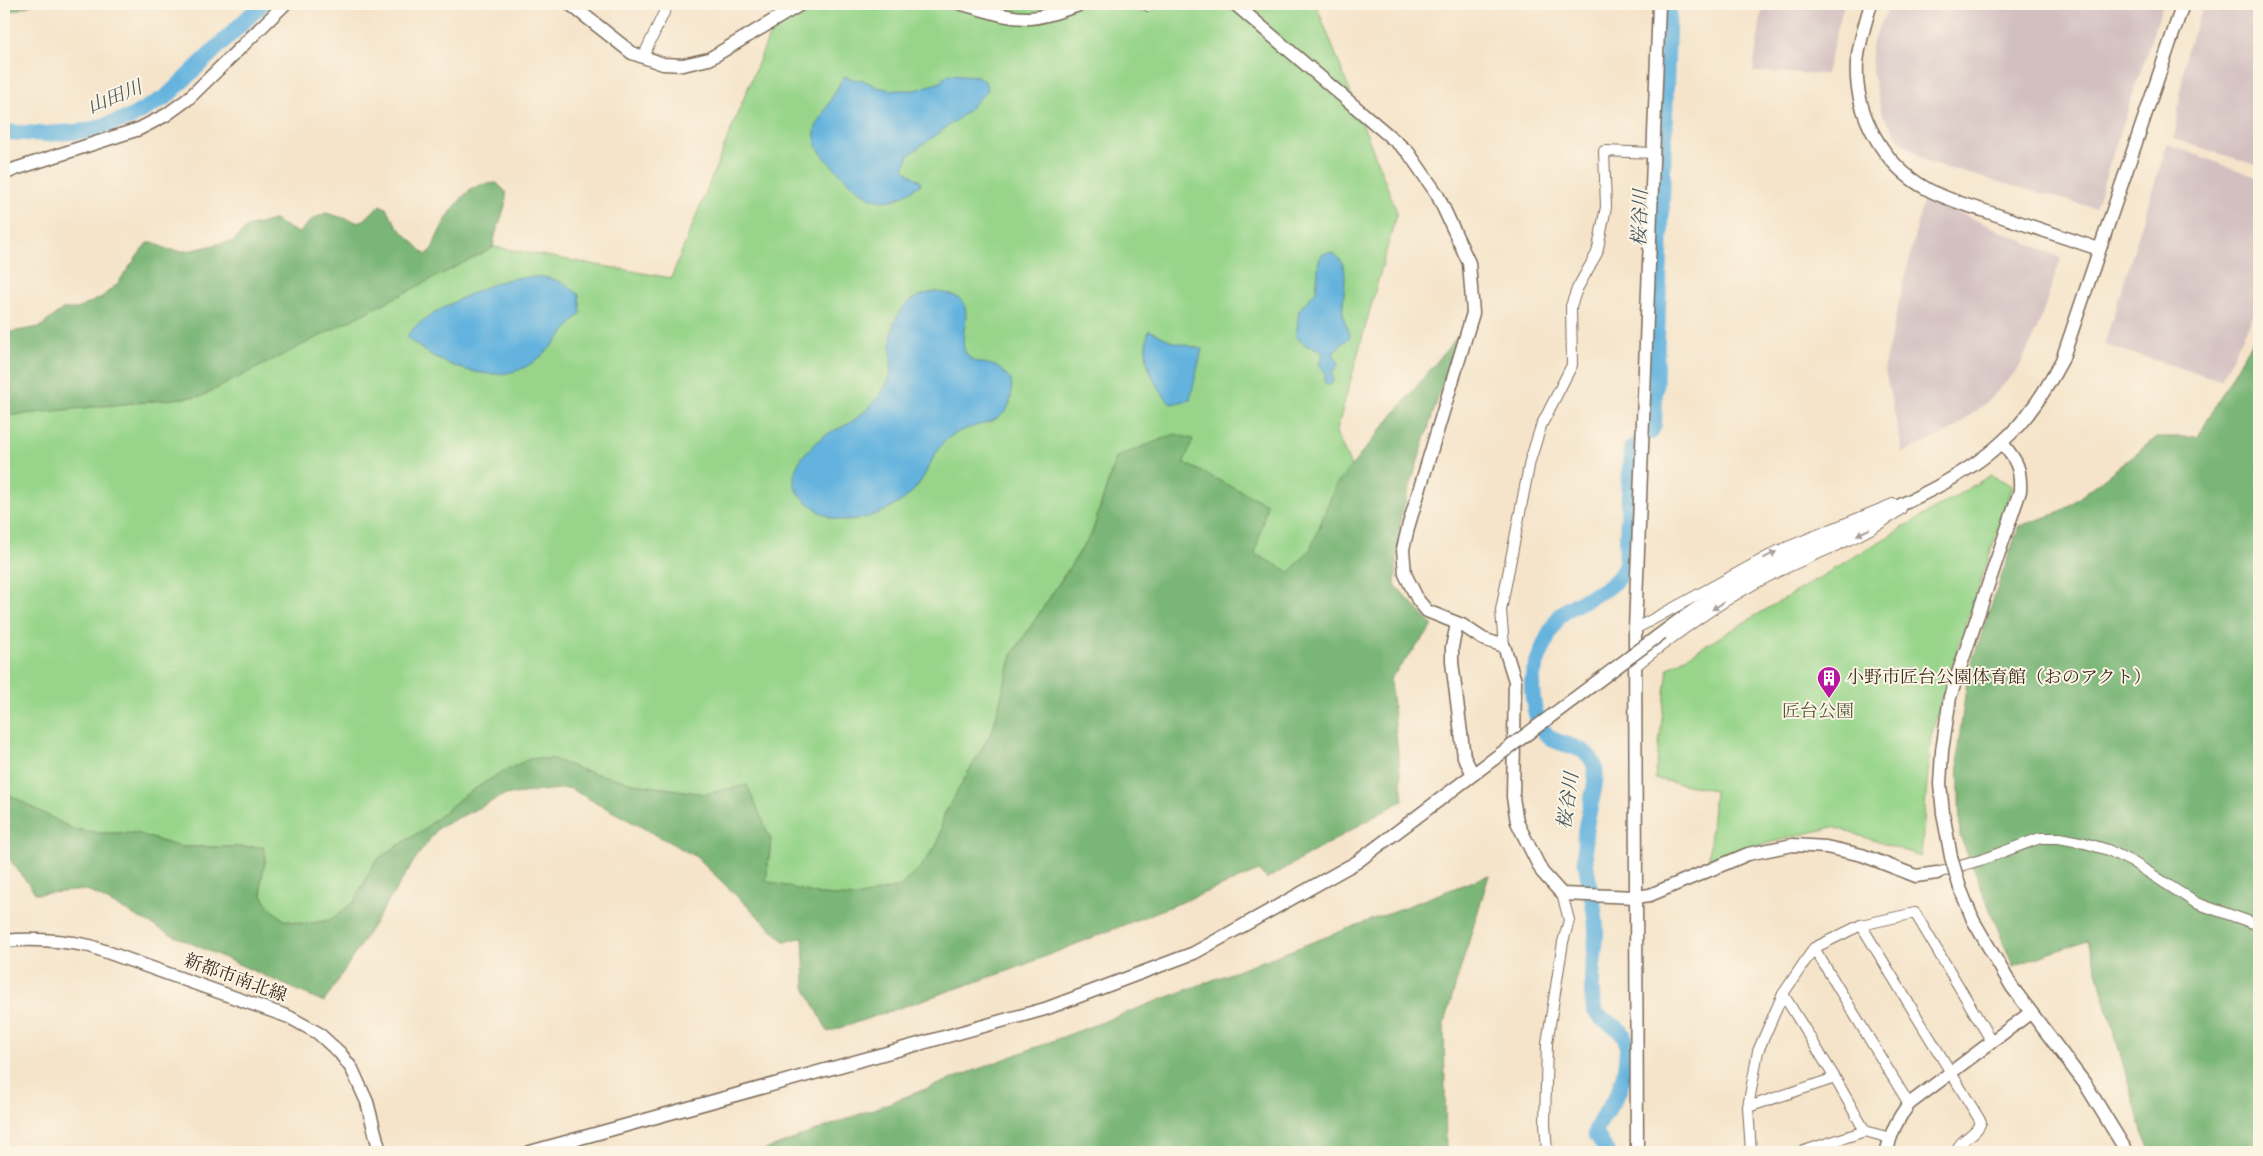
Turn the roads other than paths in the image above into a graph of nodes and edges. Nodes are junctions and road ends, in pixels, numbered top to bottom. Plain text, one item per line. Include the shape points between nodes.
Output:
1 (570, 4) edge
2 (668, 4) edge
3 (800, 4) edge
4 (961, 4) edge
5 (1082, 4) edge
6 (1235, 4) edge
7 (1659, 4) edge
8 (1871, 4) edge
9 (2183, 4) edge
10 (277, 6) edge
11 (644, 57) junction
12 (1654, 153) junction
13 (4, 174) edge
14 (2099, 249) junction
15 (2002, 443) junction
16 (1918, 496) junction
17 (1457, 624) junction
18 (1635, 629) junction
19 (1504, 646) junction
20 (1634, 668) junction
21 (1476, 772) junction
22 (1937, 873) joint
23 (1562, 894) junction
24 (1636, 897) junction
25 (1862, 925) junction
26 (2259, 926) edge
27 (4, 941) edge
28 (1814, 948) junction
29 (1783, 994) junction
30 (2030, 1013) junction
31 (1992, 1042) junction
32 (1950, 1073) junction
33 (1834, 1078) junction
34 (1909, 1104) junction
35 (1748, 1107) junction
36 (1865, 1130) junction
37 (1890, 1138) junction
38 (380, 1152) edge
39 (530, 1152) edge
40 (1547, 1152) edge
41 (1637, 1152) edge
42 (1751, 1152) edge
43 (1801, 1152) edge
44 (1887, 1152) edge
45 (1956, 1152) edge
46 (2127, 1152) edge

1 - 11 street via 632,53
2 - 11 street
3 - 11 street via 709,59 683,65 662,64
4 - 5 street via 1029,18
6 - 17 street via 1408,152 1437,194 1469,263 1473,313 1403,549 1405,574 1418,600 1427,611
7 - 12 street
8 - 14 street via 1857,63 1858,84 1868,123 1892,160 1908,176 1942,197
9 - 14 street
10 - 13 street via 188,99 166,116 139,129
12 - 18 street
12 - 19 street via 1604,151 1606,208 1597,253 1571,306 1572,365 1541,426 1530,461 1501,610
14 - 15 street via 2062,360 2046,390
15 - 16 street via 1970,467
15 - 30 street, bridge via 2015,458 2021,473 2020,491 1950,697 1940,784 1951,857 1960,888 1981,934
18 -> 16 street via 1778,551 1875,509
16 -> 20 street via 1883,523 1736,594 1698,618
16 - 21 street, bridge via 1723,591
17 - 19 street via 1483,639
17 - 21 street via 1452,662 1464,757
18 - 20 street
19 - 23 street via 1515,681 1513,797 1517,822 1542,872
20 - 24 street
21 - 39 street via 1357,862 1194,953 1045,1009
22 - 24 street via 1916,876 1862,855 1826,847 1792,845 1748,854 1650,895
22 - 26 street via 2040,838 2085,842 2134,863 2196,903
23 - 24 street
23 - 40 street via 1569,920 1547,1043 1544,1123
24 - 41 street
25 - 28 street
25 - 31 street via 1914,913
25 - 32 street
27 - 38 street, 新都市南北線 via 28,938 90,946 304,1024 340,1053 352,1069 367,1102
28 - 29 street
28 - 34 street
29 - 33 street
29 - 35 street via 1758,1051
30 - 31 street
30 - 46 street via 2086,1085
31 - 32 street
32 - 34 street
32 - 45 street via 1981,1122 1978,1131 1958,1145
33 - 35 street
33 - 36 street
34 - 37 street via 1898,1118
35 - 42 street
36 - 37 street
36 - 43 street
37 - 44 street

